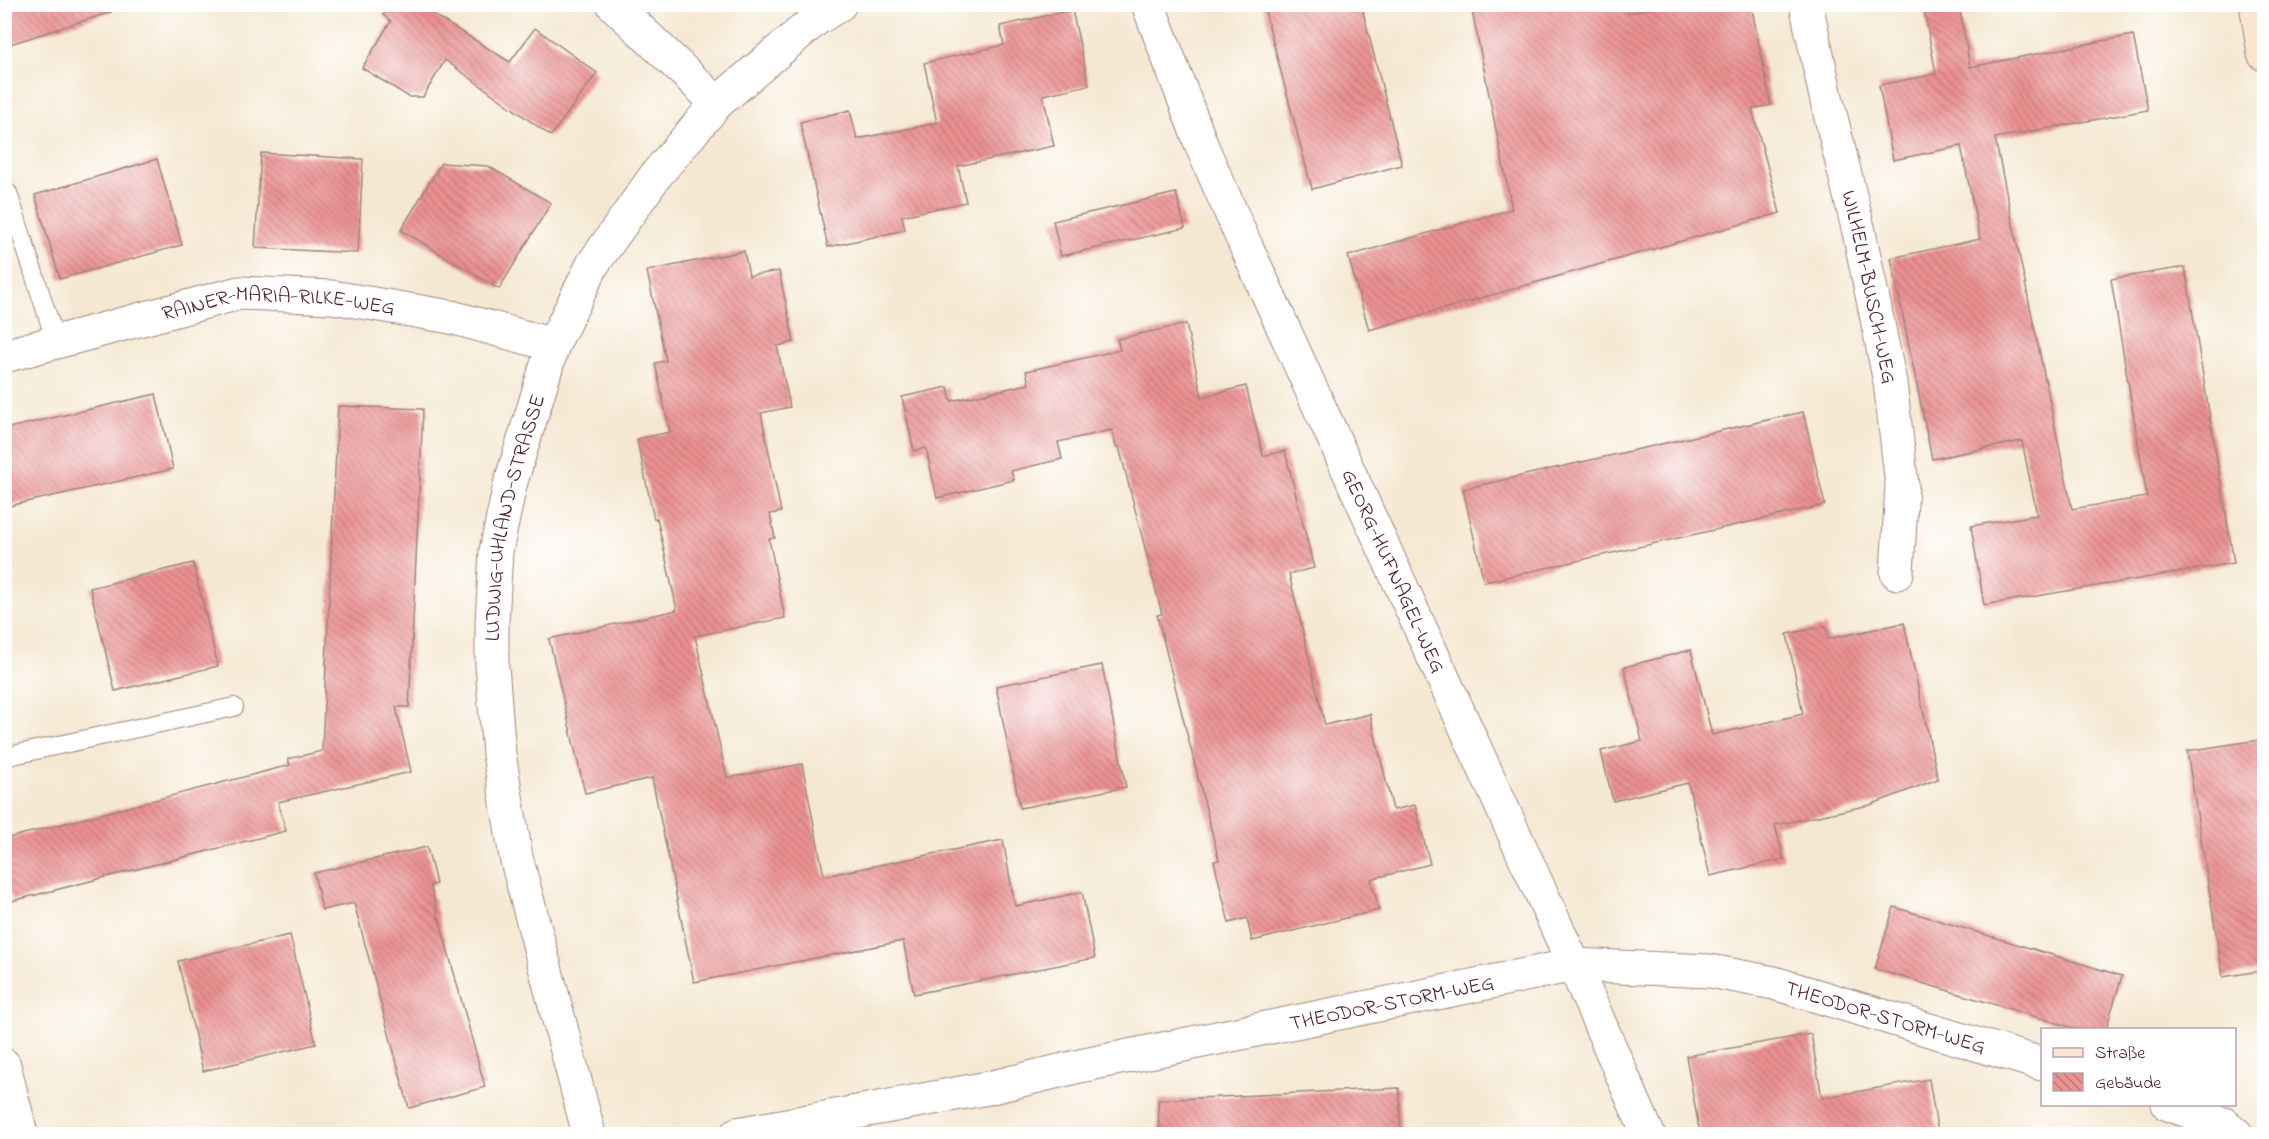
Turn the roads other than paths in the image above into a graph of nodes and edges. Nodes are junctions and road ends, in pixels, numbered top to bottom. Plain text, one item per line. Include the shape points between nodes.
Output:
1 (613, 4) edge
2 (840, 4) edge
3 (1148, 4) edge
4 (1806, 4) edge
5 (2256, 4) edge
6 (2265, 54) edge
7 (717, 103) junction
8 (4, 194) edge
9 (56, 342) junction
10 (553, 345) junction
11 (4, 356) edge
12 (1896, 573) dead end
13 (234, 706) dead end
14 (4, 757) edge
15 (1574, 965) junction
16 (2041, 1063) edge
17 (4, 1065) edge
18 (2174, 1106) edge
19 (21, 1134) edge
20 (589, 1134) edge
21 (737, 1134) edge
22 (1648, 1134) edge
23 (2236, 1134) edge

1 - 7 street
2 - 7 street, LUDWIG-UHLAND-STRASSE via 815,20
3 - 15 street, GEORG-HUFNAGEL-WEG via 1240,233
4 - 12 street, WILHELM-BUSCH-WEG via 1890,382 1902,485
5 - 6 main road
7 - 10 street, LUDWIG-UHLAND-STRASSE via 656,175 592,264
8 - 9 lane via 8,193
9 - 10 street, RAINER-MARIA-RILKE-WEG via 239,293 332,297 451,317
9 - 11 street, RAINER-MARIA-RILKE-WEG
10 - 20 street, LUDWIG-UHLAND-STRASSE via 510,485 496,551 492,666 499,753 516,857
13 - 14 lane
15 - 16 street, THEODOR-STORM-WEG via 1710,971 1774,983
15 - 21 street, THEODOR-STORM-WEG via 988,1088
15 - 22 street, GEORG-HUFNAGEL-WEG
17 - 19 street
18 - 23 street via 2224,1124

